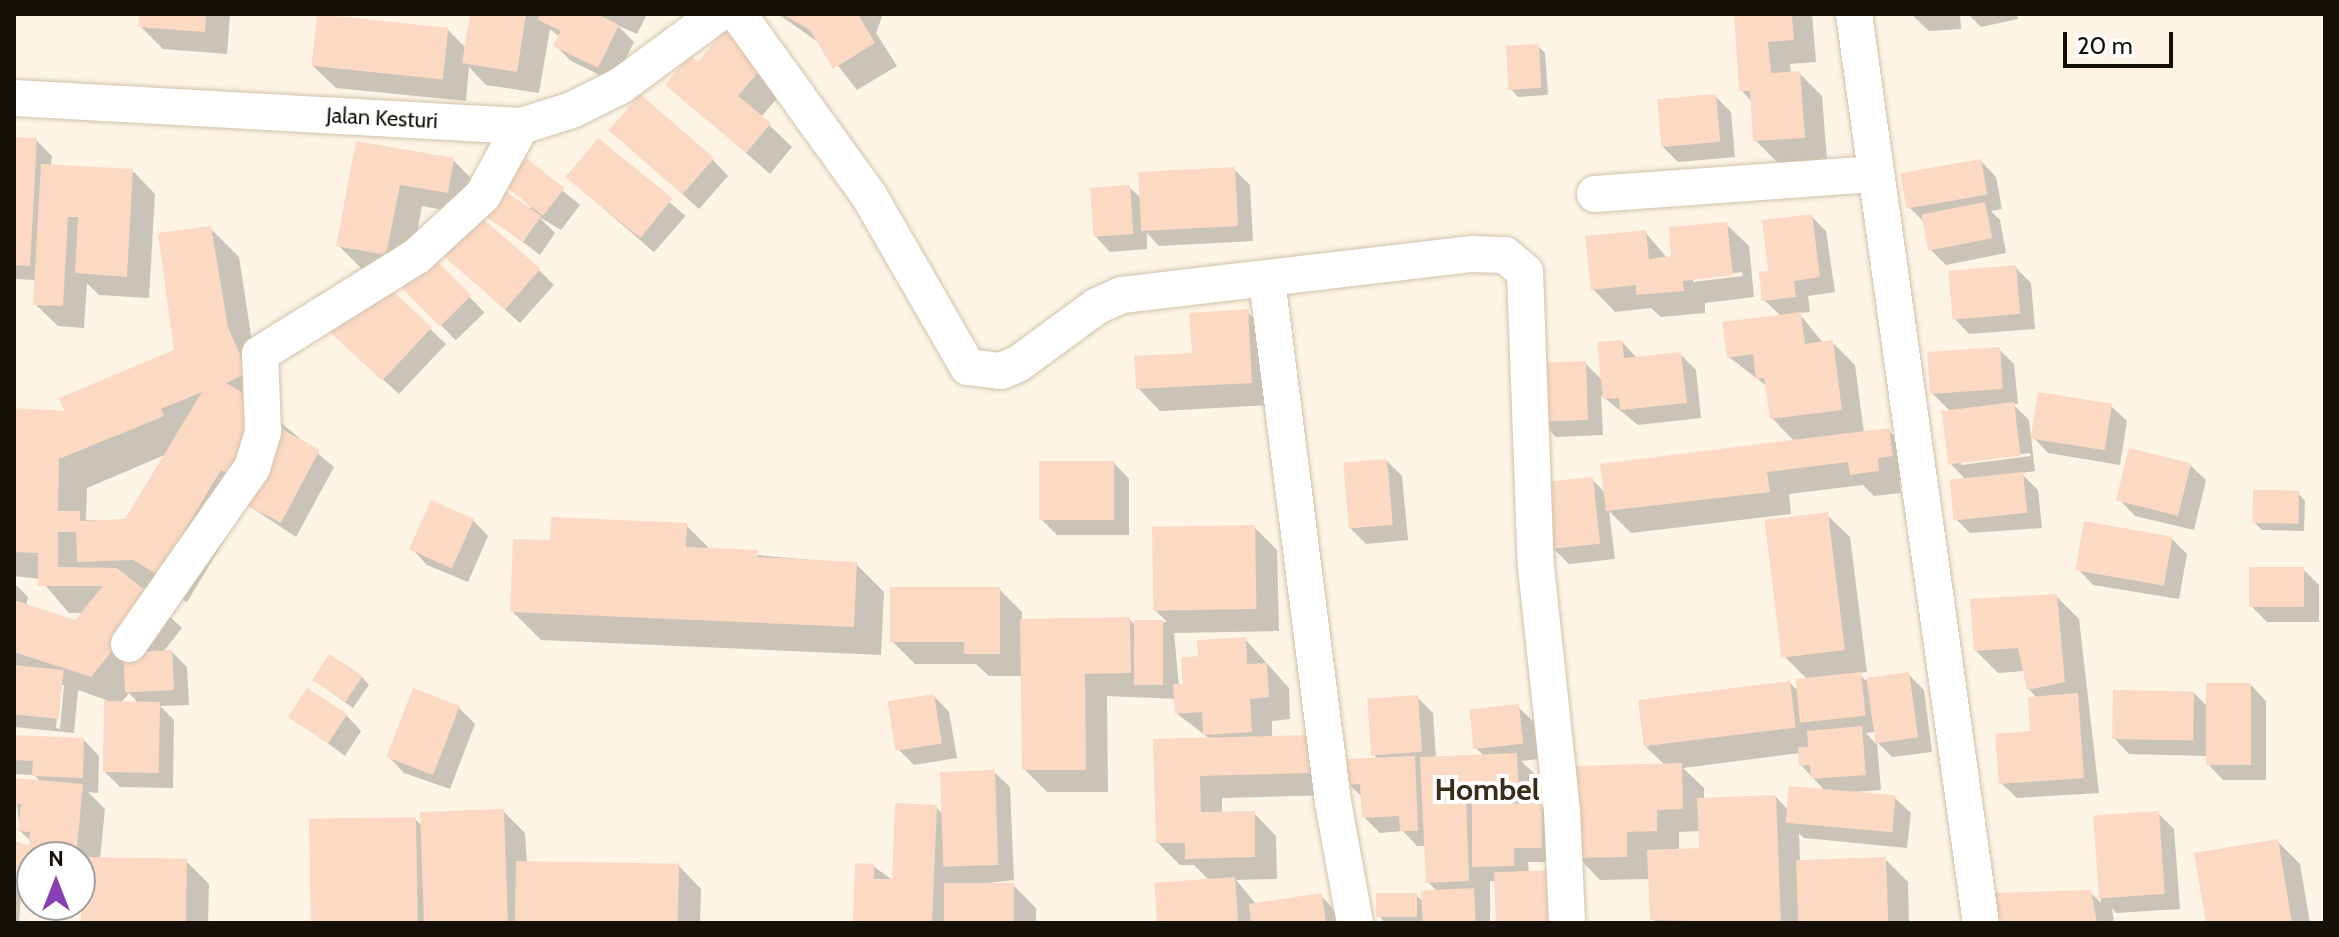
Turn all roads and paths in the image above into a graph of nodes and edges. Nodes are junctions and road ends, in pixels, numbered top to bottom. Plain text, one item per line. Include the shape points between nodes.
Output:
1 (718, 14) edge
2 (738, 14) edge
3 (1854, 14) edge
4 (14, 98) edge
5 (521, 126) junction
6 (1875, 174) junction
7 (1595, 194) dead end
8 (1267, 280) junction
9 (129, 644) dead end
10 (1355, 923) edge
11 (1567, 923) edge
12 (1981, 923) edge

1 - 5 street, Jalan Kesturi via 620,86 572,110
2 - 8 street via 868,194 968,367 1001,371 1018,364 1097,306 1122,295
3 - 6 street
4 - 5 street, Jalan Kesturi
5 - 9 street via 483,195 417,256 260,354 263,431 252,468
6 - 7 street
6 - 12 street
8 - 10 street via 1333,802
8 - 11 street via 1497,253 1525,272 1536,567 1562,811

